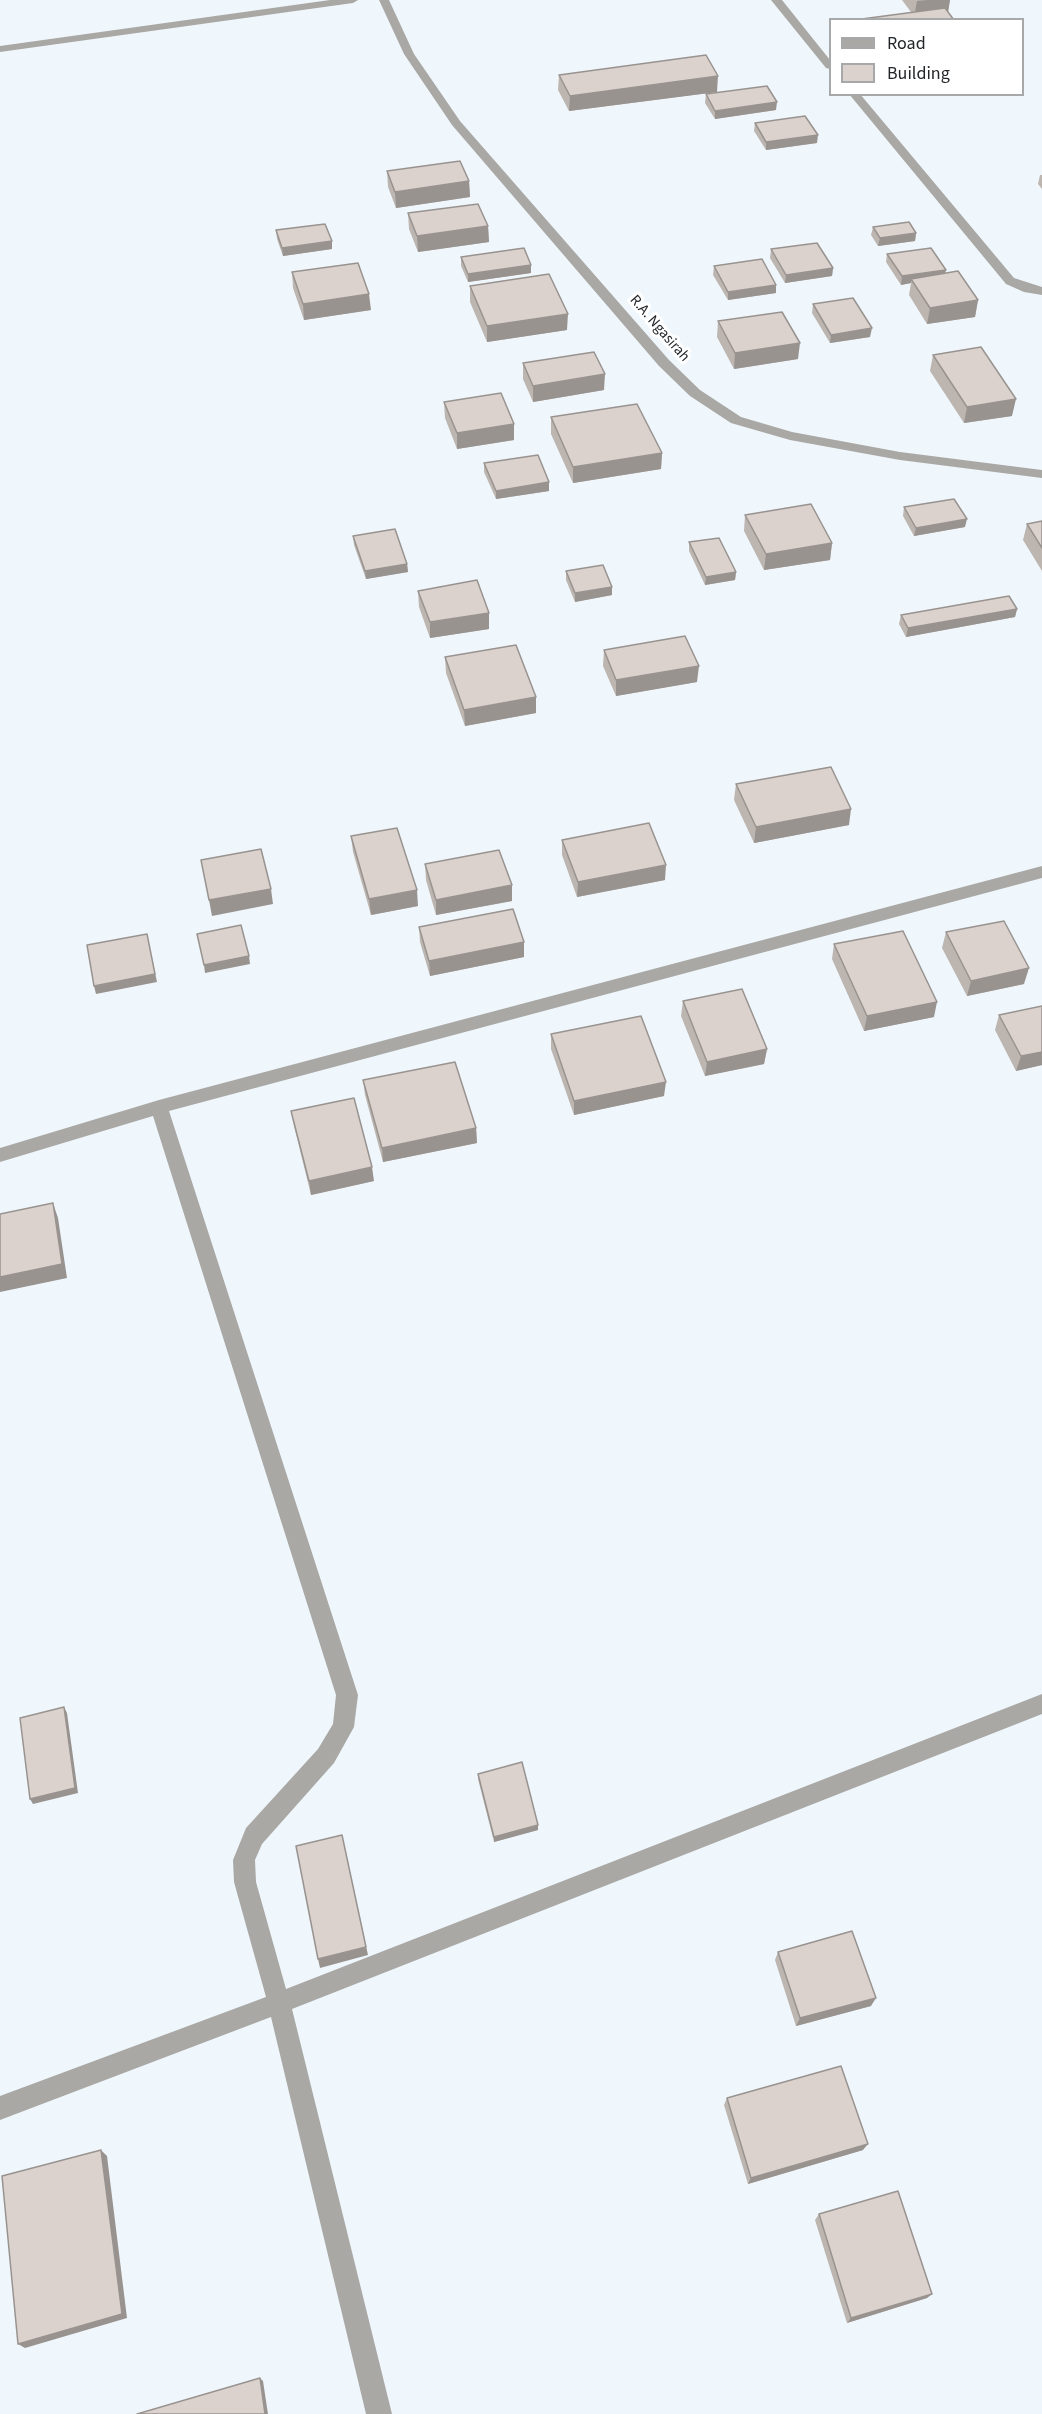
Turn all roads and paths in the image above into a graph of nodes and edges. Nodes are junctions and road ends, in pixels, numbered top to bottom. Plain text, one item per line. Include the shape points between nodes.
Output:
1 (353, 0) edge
2 (384, 0) edge
3 (776, 0) edge
4 (0, 49) edge
5 (829, 64) edge
6 (856, 96) edge
7 (1042, 291) edge
8 (1042, 474) edge
9 (1042, 872) edge
10 (159, 1107) junction
11 (0, 1155) edge
12 (1042, 1704) edge
13 (279, 2003) junction
14 (0, 2108) edge
15 (379, 2414) edge

1 - 4 street
2 - 8 street, R.A. Ngasirah via 409,54 456,123 664,363 695,393 736,420 790,436 900,456
3 - 5 street
6 - 7 street via 1010,281
9 - 10 street
10 - 11 street
10 - 13 street via 347,1695 343,1727 326,1756 254,1836 244,1860 245,1882
12 - 13 street
13 - 14 street
13 - 15 street

